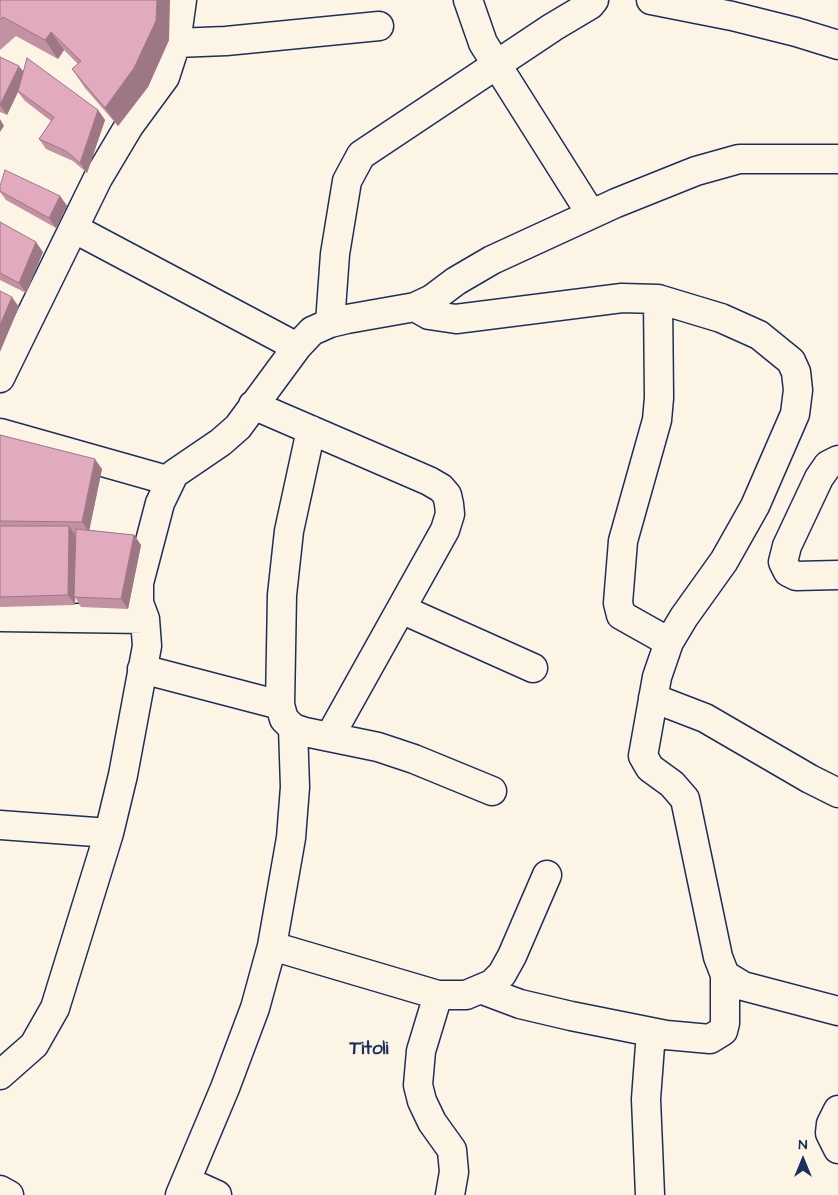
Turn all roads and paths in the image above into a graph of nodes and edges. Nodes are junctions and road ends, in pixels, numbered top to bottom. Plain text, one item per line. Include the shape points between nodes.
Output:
1 (182, 0) edge
2 (468, 0) edge
3 (594, 0) edge
4 (651, 0) edge
5 (380, 26) dead end
6 (176, 43) junction
7 (838, 45) edge
8 (496, 64) junction
9 (838, 159) edge
10 (591, 214) junction
11 (74, 228) junction
12 (658, 299) junction
13 (414, 307) junction
14 (330, 323) junction
15 (297, 347) junction
16 (0, 378) edge
17 (253, 406) junction
18 (311, 430) junction
19 (0, 434) edge
20 (838, 460) edge
21 (170, 481) junction
22 (838, 575) edge
23 (401, 609) junction
24 (0, 617) edge
25 (145, 619) junction
26 (669, 642) junction
27 (533, 668) dead end
28 (142, 669) junction
29 (653, 698) junction
30 (287, 717) junction
31 (330, 736) junction
32 (492, 791) dead end
33 (838, 793) edge
34 (0, 825) edge
35 (109, 833) junction
36 (547, 875) dead end
37 (272, 946) junction
38 (725, 975) junction
39 (480, 989) junction
40 (438, 995) junction
41 (838, 1011) edge
42 (651, 1032) junction
43 (0, 1075) edge
44 (838, 1110) edge
45 (838, 1149) edge
46 (183, 1188) edge
47 (0, 1190) edge
48 (9, 1195) edge
49 (217, 1195) edge
50 (450, 1195) edge
51 (650, 1195) edge

1 - 6 street
2 - 8 street via 480,36
3 - 8 street
4 - 7 street via 769,25
5 - 6 street
6 - 11 street via 165,77 129,126
8 - 10 street
8 - 14 street via 376,143 361,155 352,168 335,254
9 - 10 street via 739,159 696,171
10 - 13 street via 492,260
11 - 15 street
11 - 16 street
12 - 13 street via 612,299 456,319 429,315
12 - 26 street via 657,420 623,541 618,602 621,615
12 - 26 street via 714,315 759,335 791,361 798,390 795,414 755,506 724,561
13 - 14 street
14 - 15 street via 312,331
15 - 17 street
17 - 18 street
17 - 21 street via 238,427 183,466
18 - 23 street via 429,481 447,495 450,514 445,530
18 - 30 street via 288,540 282,595
19 - 21 street
20 - 22 street via 828,465 819,478 787,546 783,562 788,572 796,576
21 - 25 street via 160,503 139,583 139,603
23 - 27 street
23 - 31 street
24 - 25 street
25 - 28 street via 147,646
26 - 29 street
28 - 30 street
28 - 35 street
29 - 33 street via 705,718
29 - 38 street via 642,756 650,768 672,784 685,799 716,948
30 - 31 street
30 - 37 street via 295,787 291,838
31 - 32 street via 414,759
34 - 35 street
35 - 43 street via 54,1008 34,1045
36 - 39 street via 502,974 492,984
37 - 40 street
37 - 46 street via 255,1008
38 - 41 street via 743,986
38 - 42 street via 725,1023 717,1036 700,1039
39 - 40 street via 455,997
39 - 42 street via 520,1004
40 - 50 street via 421,1051 418,1084 432,1122 452,1150 454,1172
42 - 51 street via 646,1099
44 - 45 street via 830,1133
46 - 49 street
47 - 48 street

